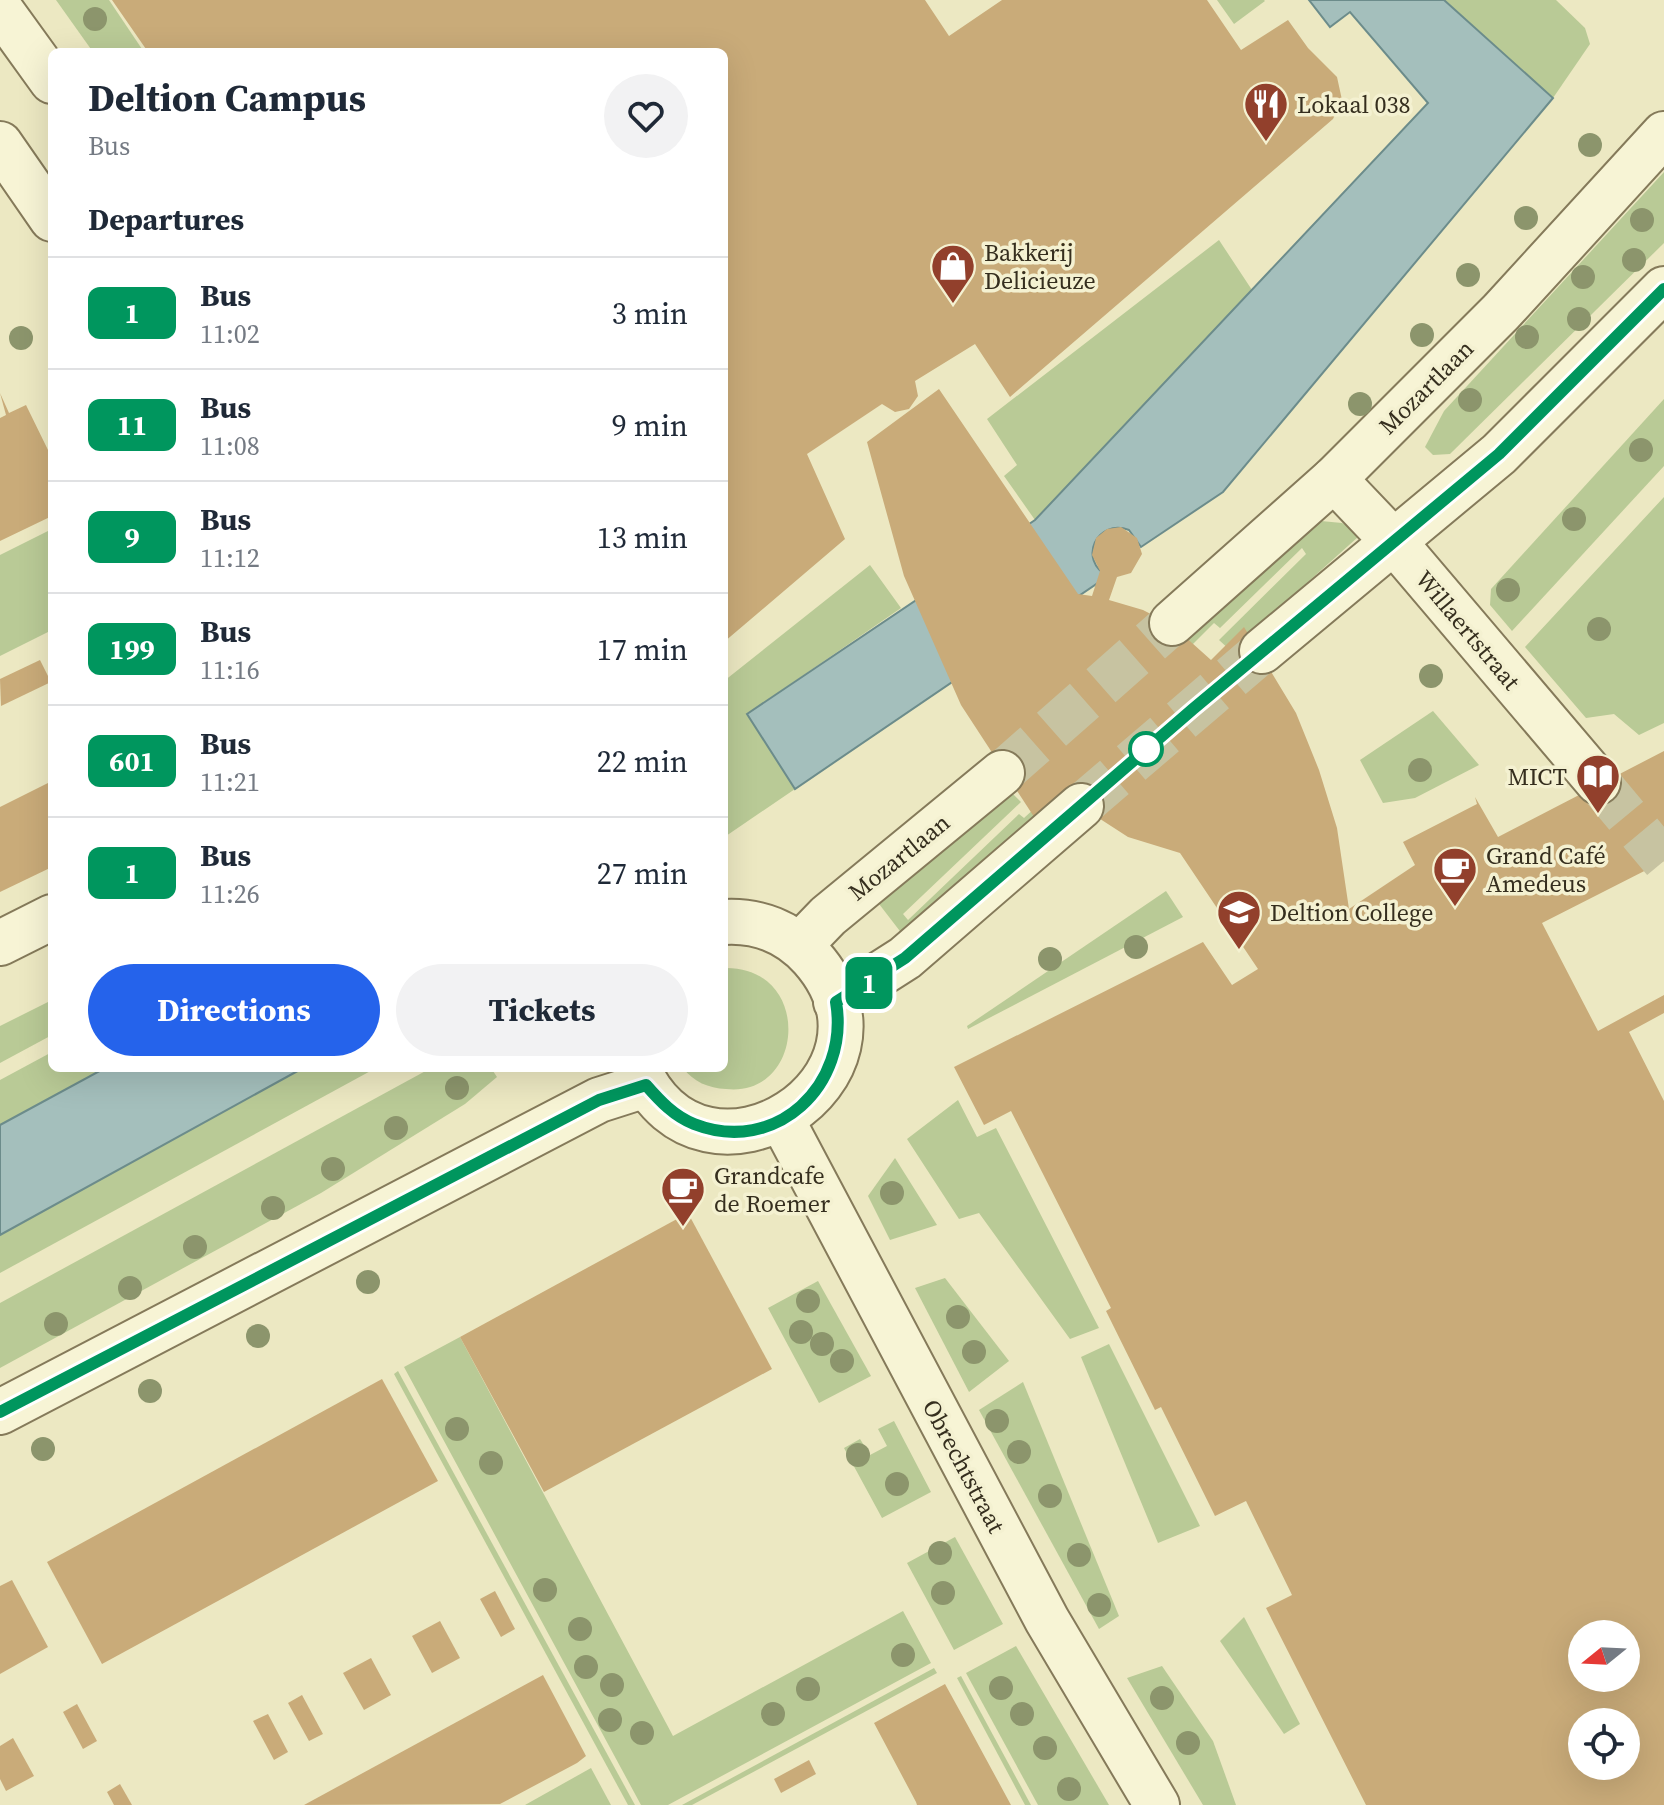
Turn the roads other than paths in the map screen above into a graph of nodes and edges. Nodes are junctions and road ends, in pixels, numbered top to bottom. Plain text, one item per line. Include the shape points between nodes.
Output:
1 (0, 9) edge
2 (48, 75) edge
3 (1664, 134) edge
4 (0, 144) edge
5 (48, 213) edge
6 (1664, 289) edge
7 (1334, 479) junction
8 (1395, 543) junction
9 (1172, 623) tunnel mouth
10 (1262, 651) tunnel mouth
11 (1002, 773) tunnel mouth
12 (1598, 782) tunnel mouth
13 (1081, 806) tunnel mouth
14 (48, 919) edge
15 (728, 922) edge
16 (0, 943) edge
17 (800, 945) junction
18 (836, 1002) junction
19 (642, 1077) edge
20 (782, 1120) junction
21 (0, 1412) edge
22 (1157, 1805) edge

1 - 2 street
3 - 7 street, Mozartlaan via 1501,312
4 - 5 street
6 - 8 street via 1499,454
7 - 8 street, Willaertstraat
7 - 9 street, Mozartlaan
8 - 10 street
8 - 12 street, Willaertstraat
11 - 17 street, Mozartlaan
13 - 18 street via 905,958
14 - 16 street
15 - 17 street via 753,923
17 - 18 street via 823,970
18 - 20 street via 838,1039 829,1072 810,1100
19 - 20 street via 666,1108 693,1124 753,1130
19 - 21 street
20 - 22 street, Obrechtstraat via 1047,1620

